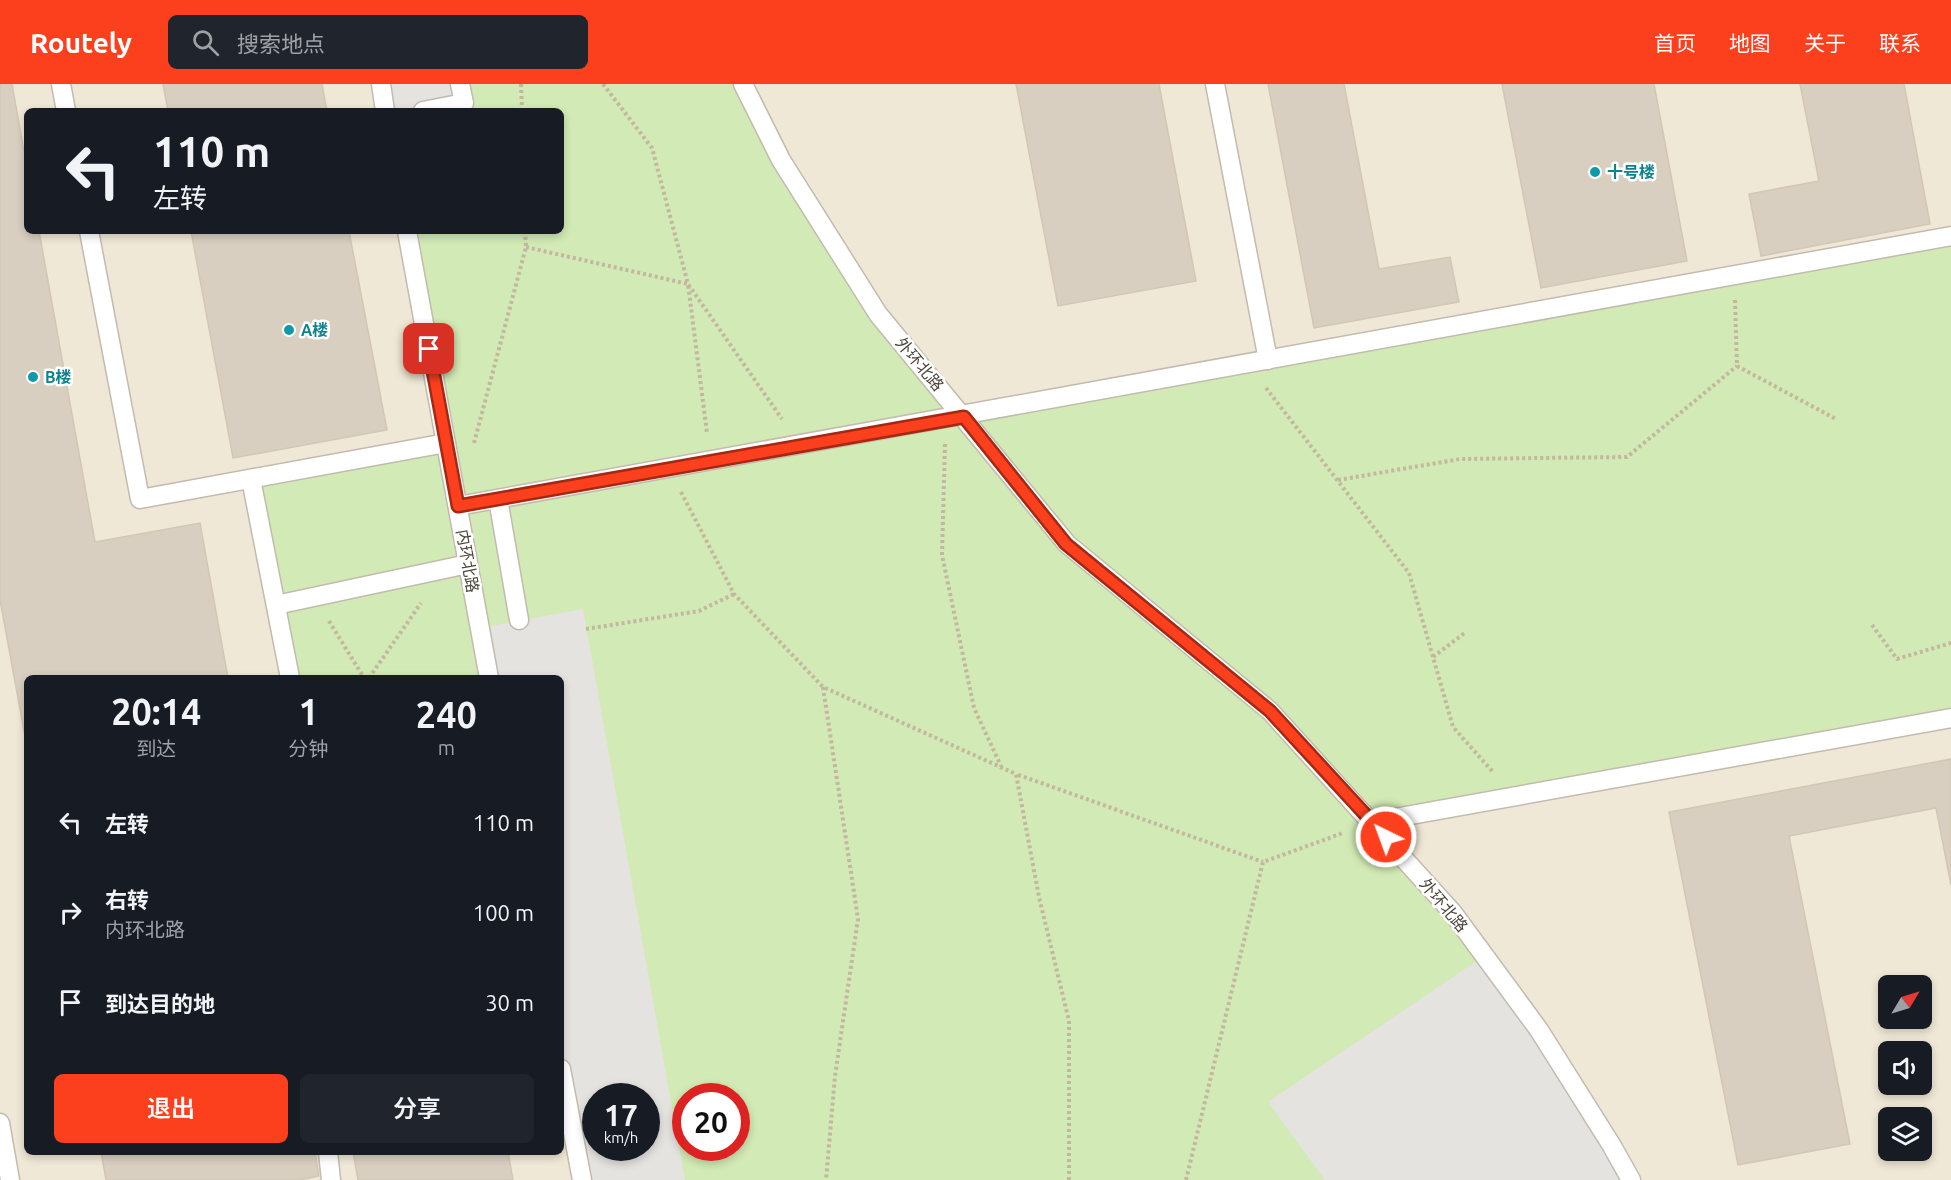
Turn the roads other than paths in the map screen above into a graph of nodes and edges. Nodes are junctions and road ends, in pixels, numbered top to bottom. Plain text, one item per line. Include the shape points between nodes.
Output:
1 (61, 84) edge
2 (381, 84) edge
3 (460, 84) edge
4 (743, 84) edge
5 (1215, 84) edge
6 (65, 108) edge
7 (385, 108) edge
8 (441, 108) edge
9 (90, 234) edge
10 (408, 234) edge
11 (1951, 236) edge
12 (1268, 360) junction
13 (964, 417) junction
14 (446, 443) junction
15 (250, 479) junction
16 (498, 499) junction
17 (458, 506) junction
18 (468, 564) junction
19 (276, 605) junction
20 (519, 620) dead end
21 (289, 675) edge
22 (488, 675) edge
23 (1951, 718) edge
24 (1372, 822) junction
25 (564, 1086) edge
26 (0, 1123) edge
27 (328, 1155) edge
28 (10, 1180) edge
29 (331, 1180) edge
30 (582, 1180) edge
31 (1631, 1180) edge

1 - 6 lane
2 - 7 lane
3 - 8 lane via 464,104
4 - 13 lane, 外环北路 via 781,160 878,314
5 - 12 lane
9 - 15 lane via 140,499
10 - 14 lane, 内环北路
11 - 12 lane
12 - 13 lane
13 - 16 lane
13 - 24 lane, 外环北路 via 1066,544 1270,711
14 - 15 lane
14 - 17 lane, 内环北路
15 - 19 lane
16 - 17 lane
16 - 20 lane
17 - 18 lane, 内环北路
18 - 19 lane
18 - 22 lane, 内环北路
19 - 21 lane
23 - 24 lane
24 - 31 lane, 外环北路 via 1453,913 1539,1030
25 - 30 lane
26 - 28 lane
27 - 29 lane

